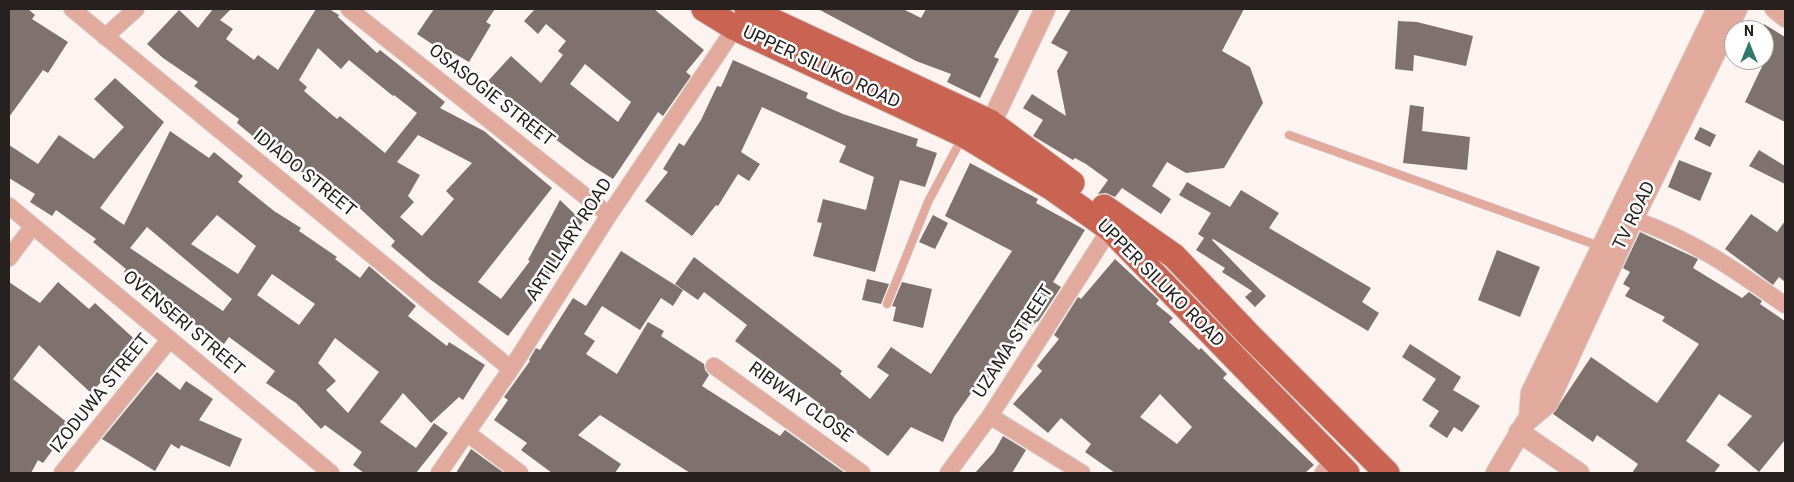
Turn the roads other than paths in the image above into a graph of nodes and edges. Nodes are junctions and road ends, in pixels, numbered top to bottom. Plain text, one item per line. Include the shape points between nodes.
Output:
1 (72, 9) edge
2 (136, 9) edge
3 (349, 9) edge
4 (704, 9) edge
5 (1045, 9) edge
6 (1717, 9) edge
7 (1737, 9) edge
8 (1773, 9) edge
9 (741, 18) edge
10 (1785, 19) edge
11 (105, 37) junction
12 (979, 134) junction
13 (1289, 134) dead end
14 (9, 206) edge
15 (609, 215) junction
16 (1633, 219) junction
17 (33, 226) junction
18 (1110, 229) junction
19 (1602, 247) junction
20 (9, 258) edge
21 (887, 304) dead end
22 (1785, 305) edge
23 (170, 339) junction
24 (714, 366) dead end
25 (511, 369) junction
26 (990, 416) junction
27 (1524, 425) junction
28 (467, 433) junction
29 (1334, 469) edge
30 (62, 473) edge
31 (331, 473) edge
32 (439, 473) edge
33 (520, 473) edge
34 (862, 473) edge
35 (948, 473) edge
36 (1082, 473) edge
37 (1387, 473) edge
38 (1496, 473) edge
39 (1579, 473) edge

1 - 11 street, IDIADO STREET
2 - 11 street
3 - 15 street, OSASOGIE STREET
4 - 9 main road, UPPER SILUKO ROAD
5 - 12 street
6 - 19 street, TV ROAD
7 - 16 street, TV ROAD
8 - 10 street
9 - 12 main road, UPPER SILUKO ROAD
9 - 15 street, ARTILLARY ROAD
11 - 25 street, IDIADO STREET
12 - 18 main road, UPPER SILUKO ROAD
12 - 21 lane via 928,202
12 - 37 main road, UPPER SILUKO ROAD via 1174,256
13 - 19 lane
14 - 17 street, OVENSERI STREET
15 - 25 street, ARTILLARY ROAD
16 - 22 street via 1686,240 1715,256
16 - 27 street, TV ROAD via 1548,403
17 - 20 street
17 - 23 street, OVENSERI STREET
18 - 26 street, UZAMA STREET
18 - 29 main road, UPPER SILUKO ROAD
19 - 27 street, TV ROAD via 1531,393
23 - 30 street, IZODUWA STREET
23 - 31 street, OVENSERI STREET
24 - 34 street, RIBWAY CLOSE
25 - 28 street, ARTILLARY ROAD
26 - 35 street, UZAMA STREET
26 - 36 street
27 - 38 street, TV ROAD
27 - 39 street
28 - 32 street, ARTILLARY ROAD
28 - 33 street

